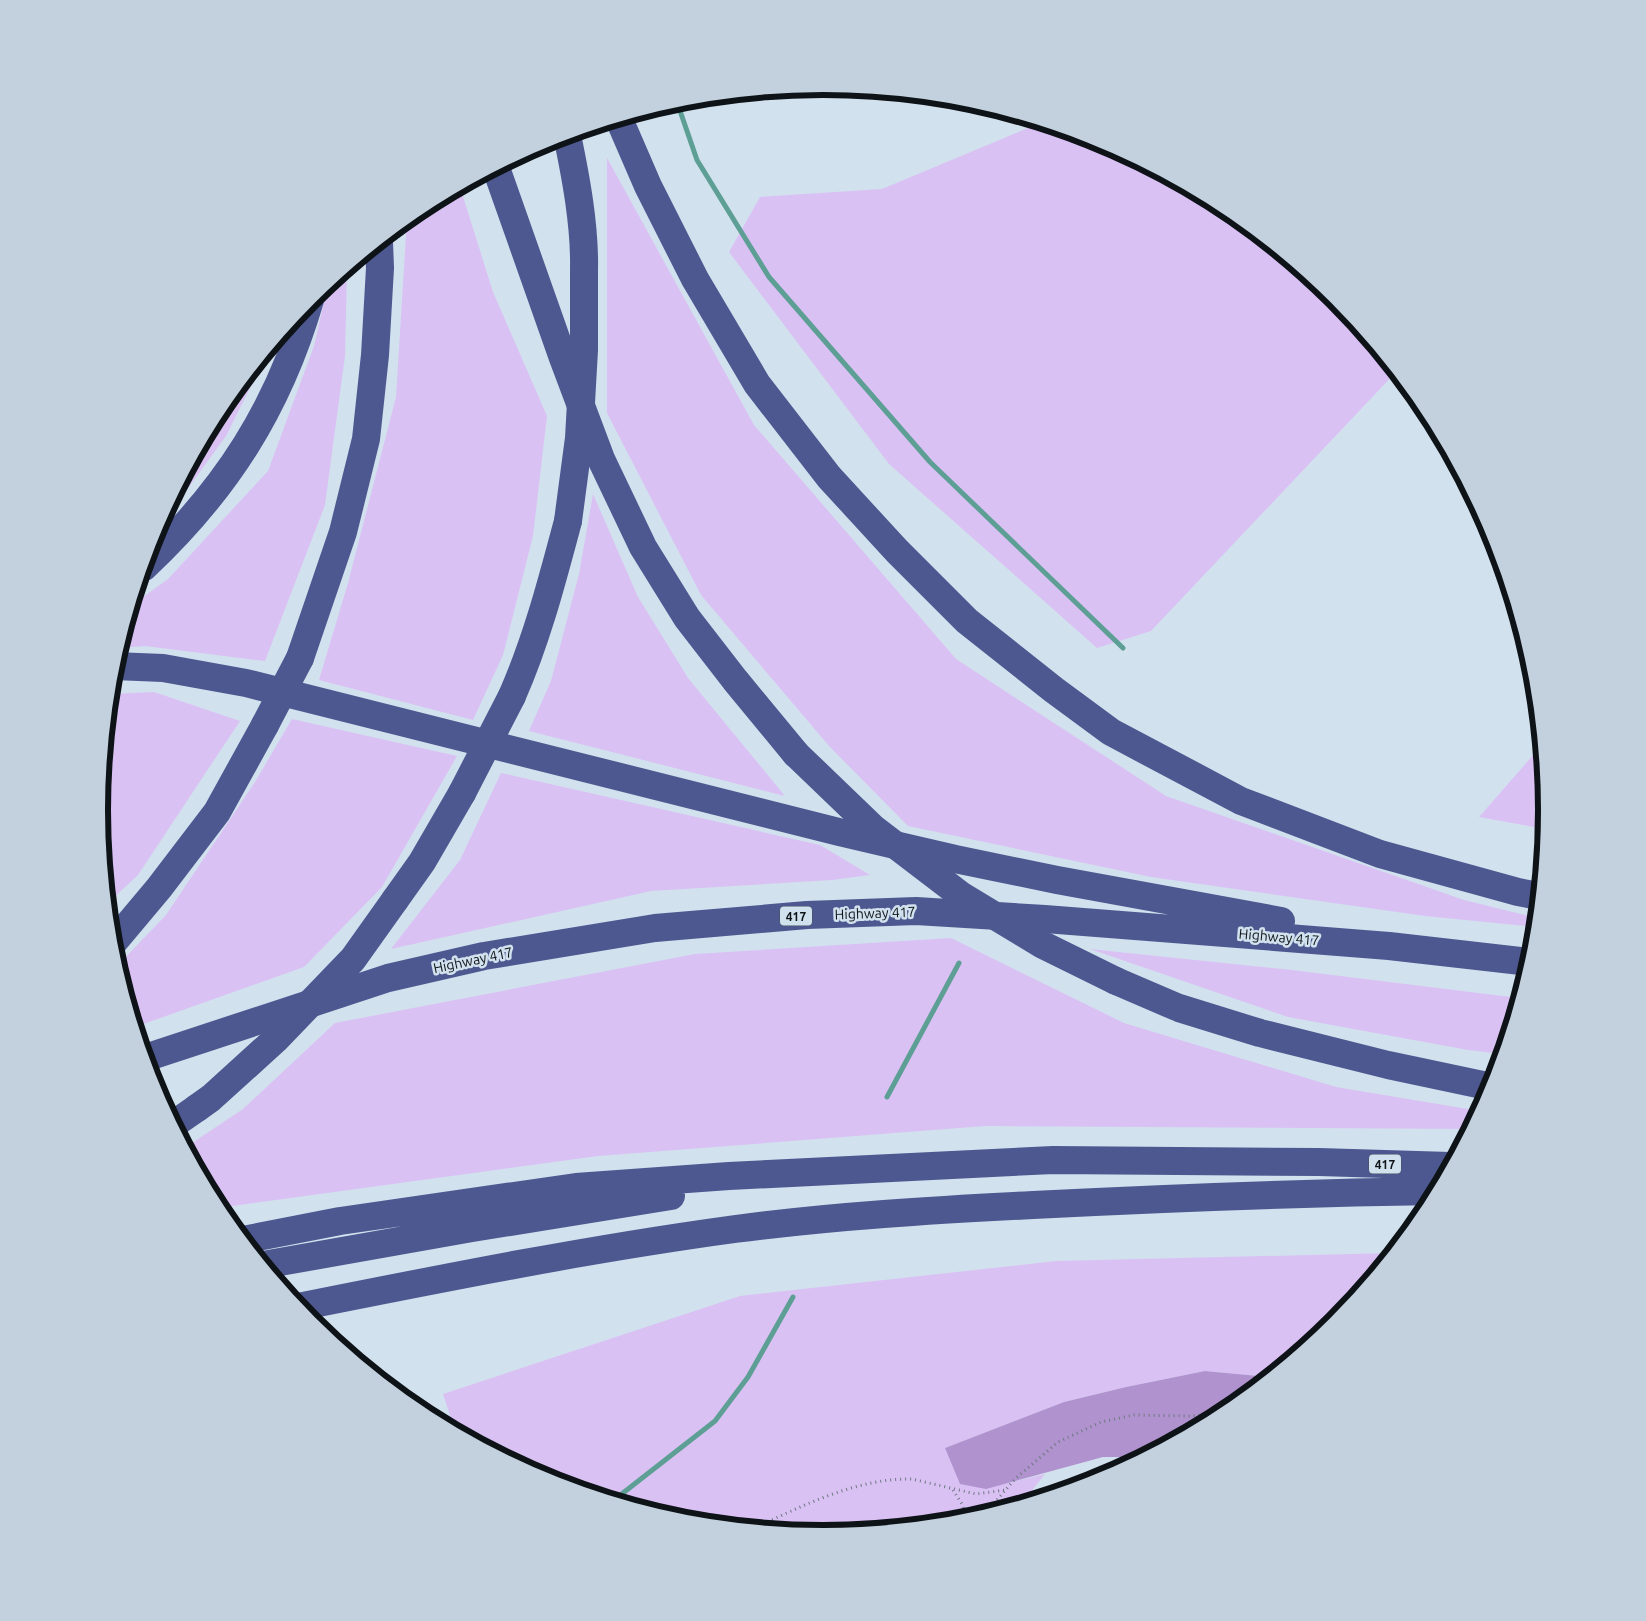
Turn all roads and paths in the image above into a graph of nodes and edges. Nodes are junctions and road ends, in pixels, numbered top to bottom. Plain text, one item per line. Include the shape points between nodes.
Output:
1 (621, 124) edge
2 (569, 142) edge
3 (498, 174) edge
4 (379, 249) edge
5 (304, 319) edge
6 (154, 557) edge
7 (122, 666) edge
8 (1533, 895) edge
9 (119, 936) edge
10 (1464, 955) junction
11 (1522, 961) edge
12 (151, 1056) edge
13 (1483, 1085) edge
14 (178, 1121) edge
15 (1444, 1166) edge
16 (837, 1171) junction
17 (1429, 1191) edge
18 (250, 1239) edge
19 (270, 1264) edge
20 (306, 1304) edge
21 (1206, 1415) edge
22 (953, 1489) junction
23 (1006, 1490) junction
24 (992, 1505) edge
25 (964, 1512) edge
26 (765, 1523) edge

1 - 8 highway via 695,279 757,384 829,477 967,621 1111,732 1241,801 1380,854
2 - 14 highway, bridge via 584,250 584,350 579,438 568,521 525,666 462,793 422,862 353,960 275,1040 211,1098
3 - 13 highway, bridge via 601,459 643,546 687,618 735,680 796,754 873,828 962,896 1043,945 1179,1008 1320,1050
4 - 9 highway, bridge via 375,355 366,439 343,532 300,658 217,812
5 - 6 highway via 274,397 245,447 204,506
7 - 10 highway via 163,668 246,683 955,859
10 - 11 highway, Highway 417 / 417
10 - 12 highway, Highway 417 / 417 via 1151,926 916,911 760,919 655,928 484,956 388,978
15 - 16 highway, 417 via 1053,1160
16 - 18 highway, 417 via 576,1187 340,1221
16 - 19 highway via 482,1226
17 - 20 highway via 1170,1198 929,1210 808,1221 652,1242
21 - 23 path via 1146,1415 1101,1422 1058,1442
22 - 23 path via 976,1494
22 - 25 path
22 - 26 path via 912,1479 871,1484 829,1495
23 - 24 path

